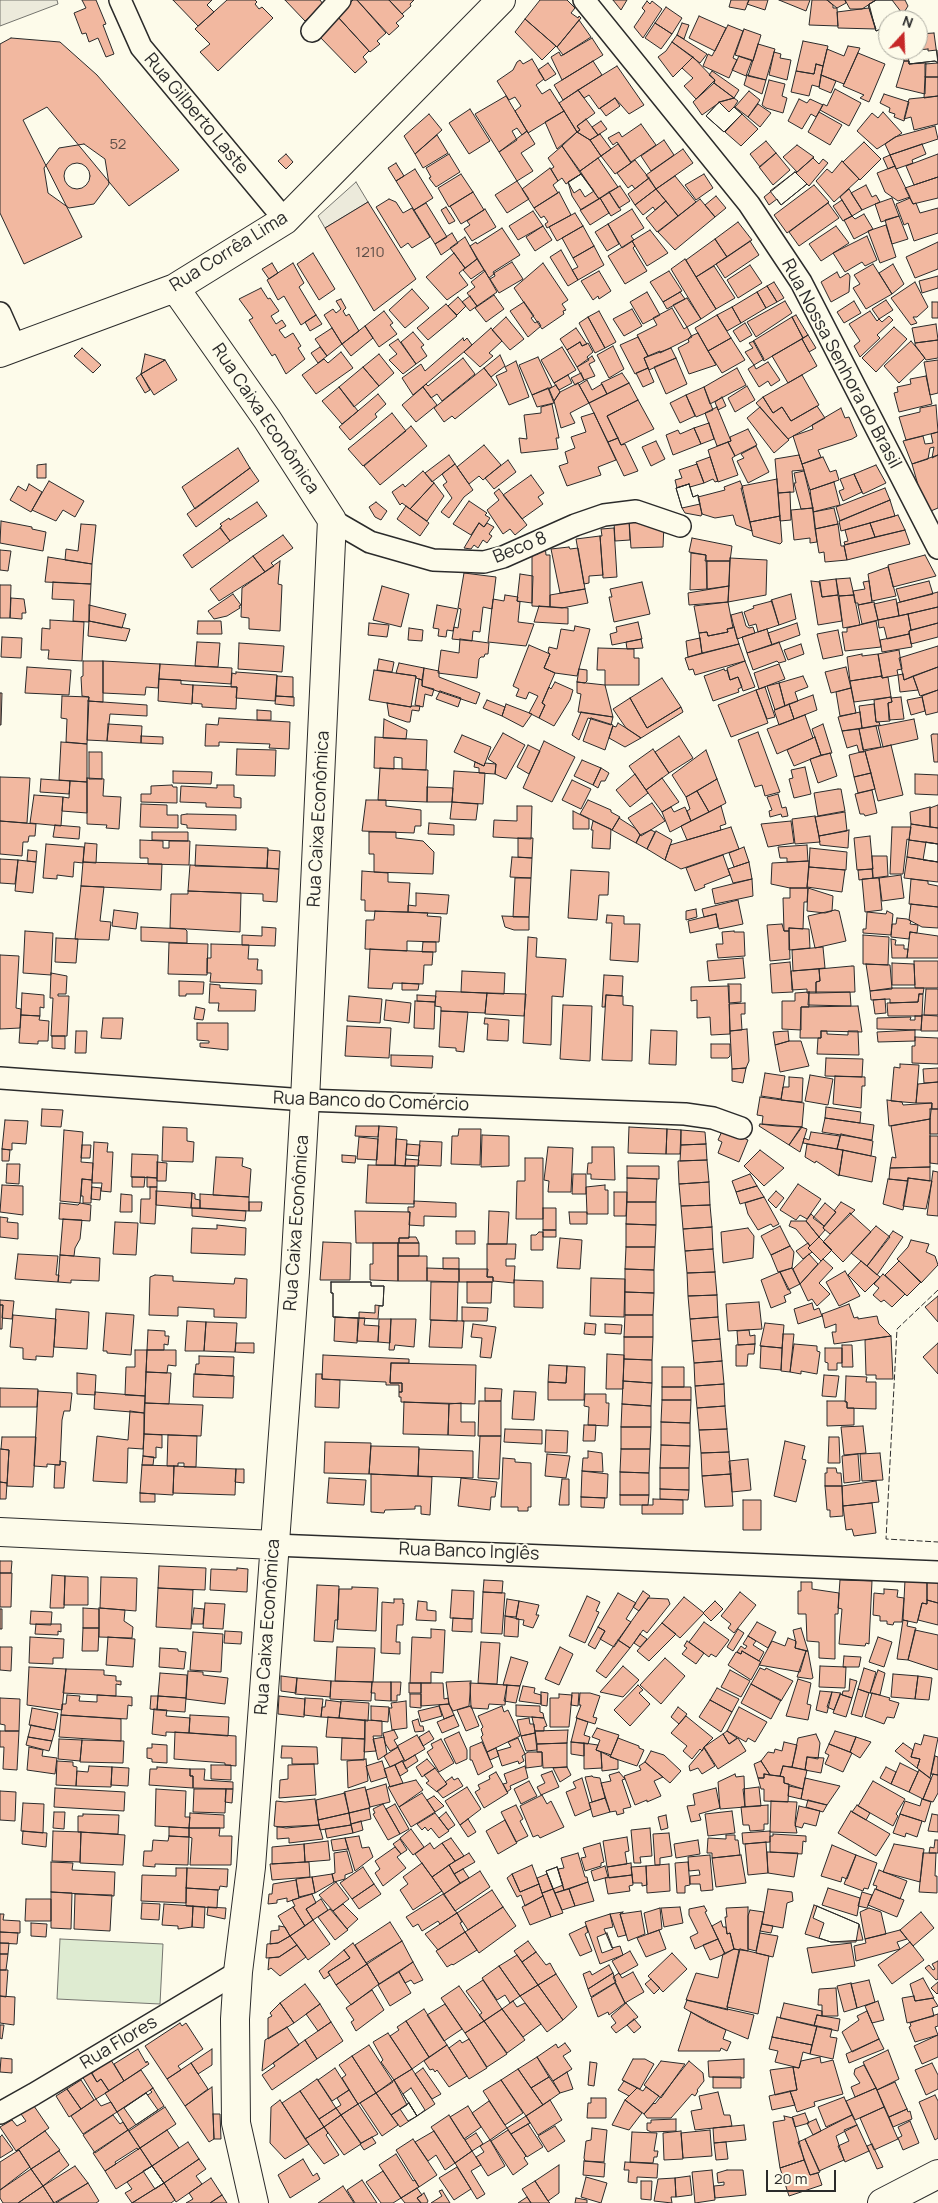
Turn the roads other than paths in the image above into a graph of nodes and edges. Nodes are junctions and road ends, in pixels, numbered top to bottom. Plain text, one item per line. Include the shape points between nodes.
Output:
1 (120, 0) edge
2 (340, 0) edge
3 (501, 0) edge
4 (584, 0) edge
5 (312, 31) dead end
6 (285, 220) junction
7 (175, 288) junction
8 (0, 313) edge
9 (8, 351) edge
10 (332, 520) junction
11 (680, 526) dead end
12 (938, 548) edge
13 (0, 1078) edge
14 (306, 1100) junction
15 (741, 1128) dead end
16 (0, 1532) edge
17 (274, 1545) junction
18 (938, 1572) edge
19 (238, 1972) junction
20 (0, 2112) edge
21 (938, 2174) edge
22 (254, 2203) edge
23 (882, 2203) edge

1 - 6 street, Rua Gilberto Laste via 141,47
2 - 5 street
3 - 6 street, Rua Corrêa Lima
4 - 12 street, Rua Nossa Senhora do Brasil via 748,204 801,282
6 - 7 street, Rua Corrêa Lima
7 - 9 street, Rua Corrêa Lima
7 - 10 street, Rua Caixa Econômica via 267,419
8 - 9 street
10 - 11 street, Beco 8 via 370,542 433,560 484,562 604,515 636,511
10 - 14 street, Rua Caixa Econômica
13 - 14 street, Rua Banco do Comércio
14 - 15 street, Rua Banco do Comércio via 685,1114 713,1118
14 - 17 street, Rua Caixa Econômica
16 - 17 street, Rua Banco Inglês
17 - 18 street, Rua Banco Inglês
17 - 19 street, Rua Caixa Econômica via 250,1866
19 - 20 street, Rua Flores
19 - 22 street, Rua Caixa Econômica via 236,2123
21 - 23 street

